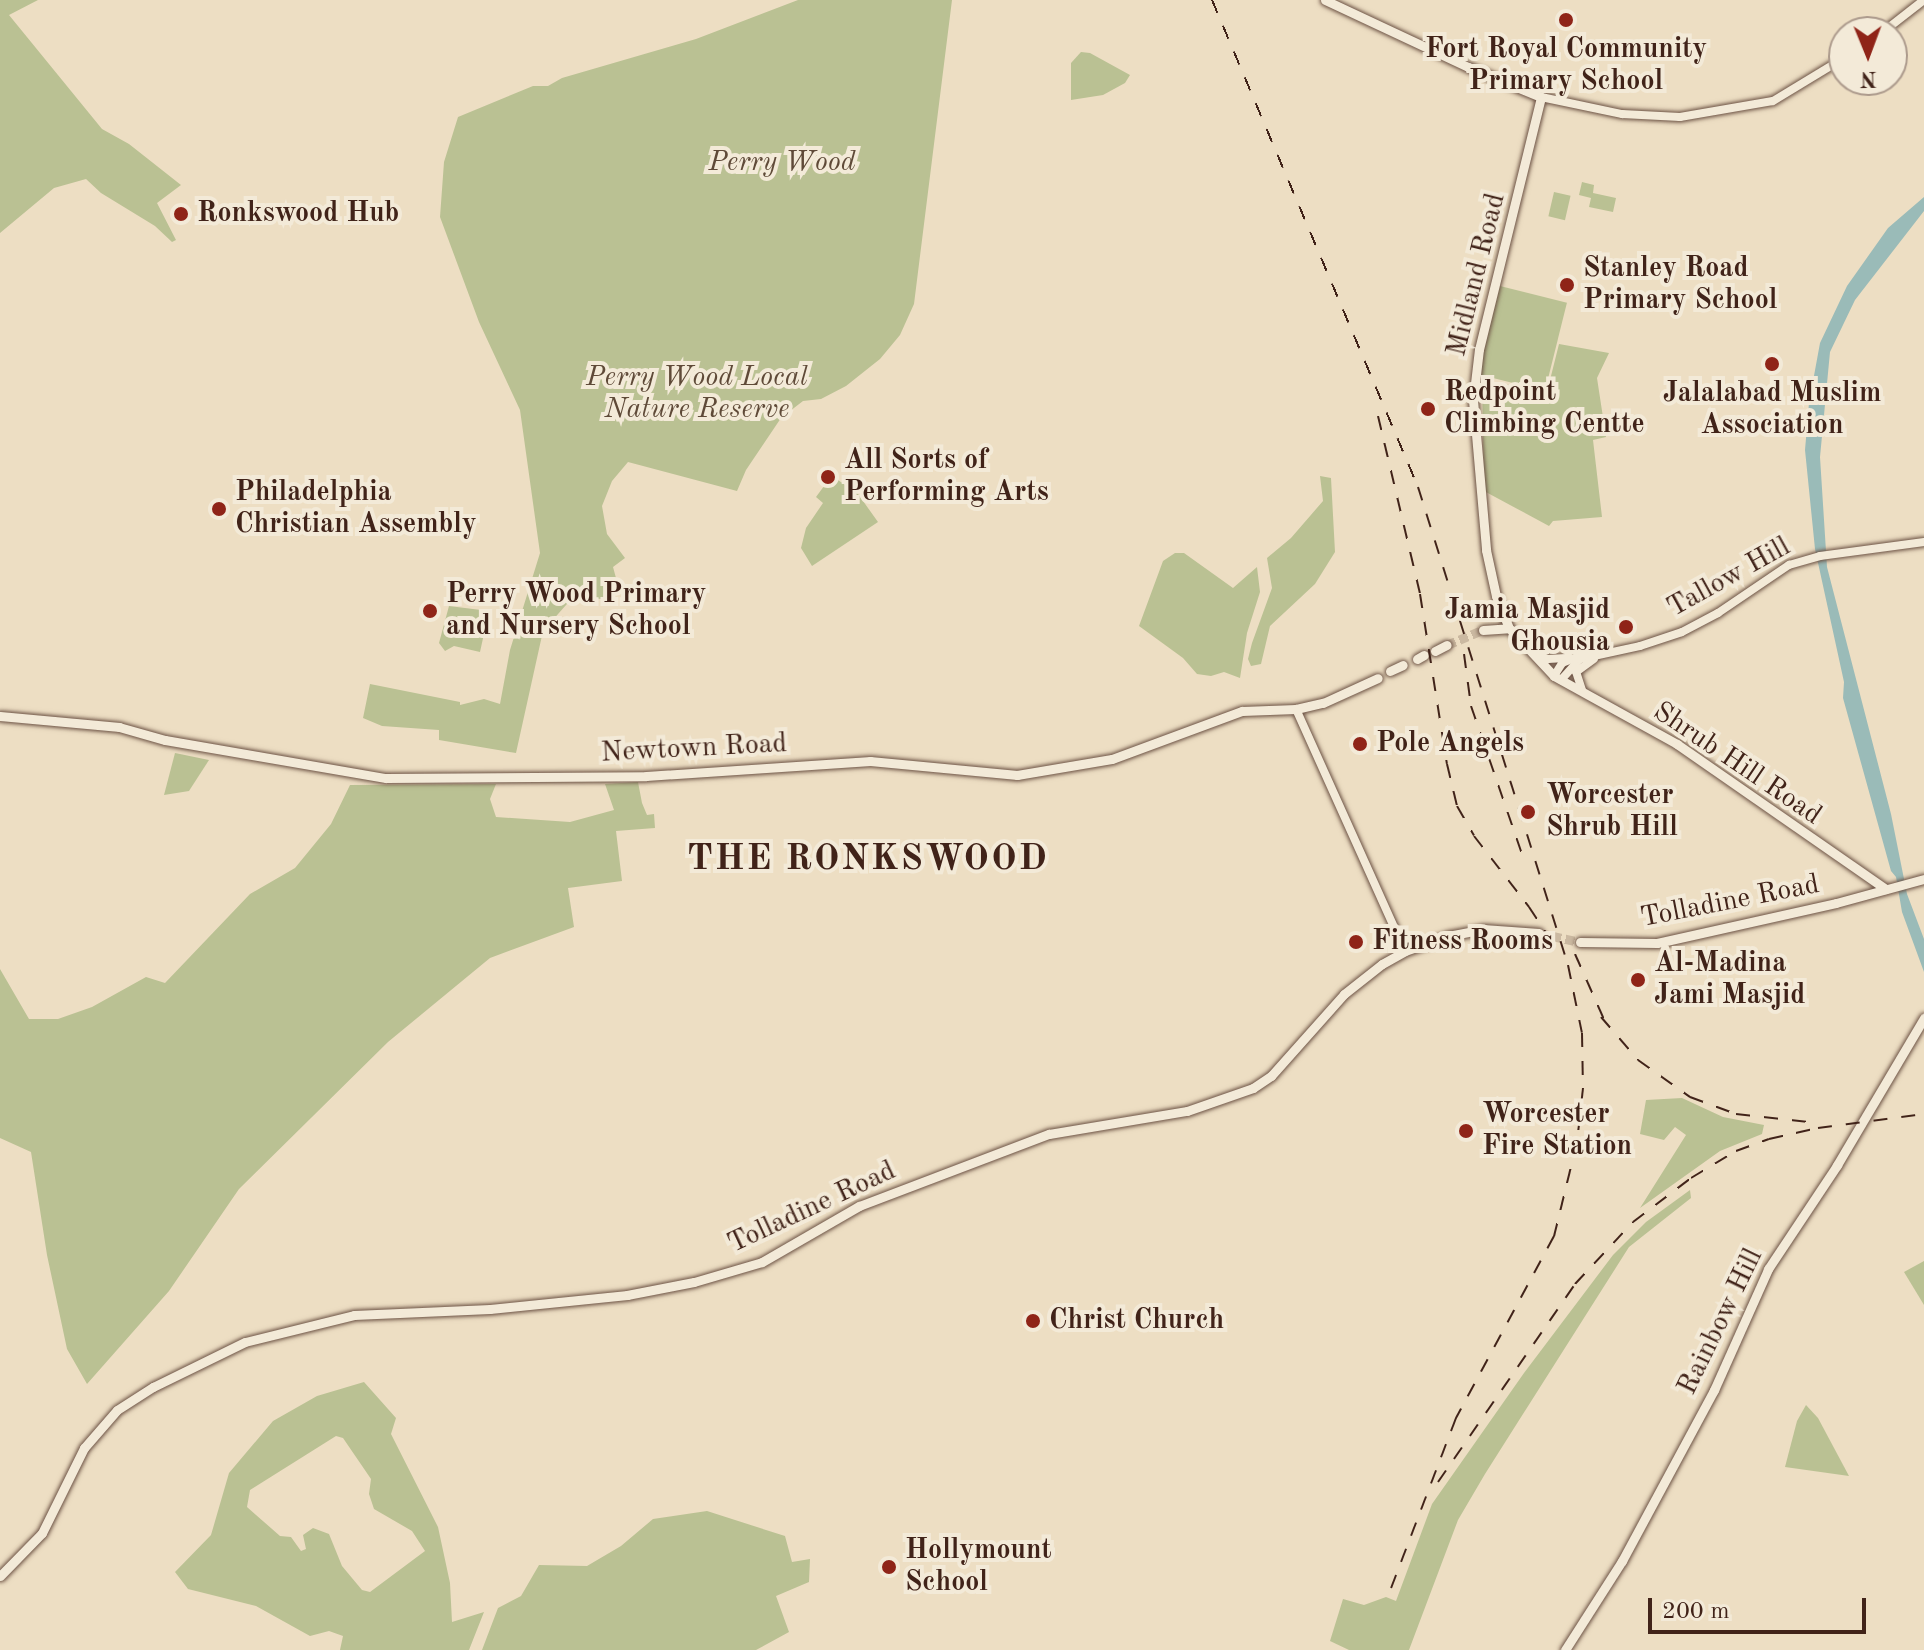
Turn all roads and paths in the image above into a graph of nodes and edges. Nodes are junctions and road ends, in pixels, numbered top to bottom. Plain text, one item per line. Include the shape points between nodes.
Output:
1 (1325, 0) edge
2 (1924, 0) edge
3 (1904, 16) edge
4 (1828, 68) edge
5 (1541, 97) junction
6 (1924, 542) edge
7 (1509, 628) junction
8 (1483, 630) tunnel mouth
9 (1447, 645) tunnel mouth
10 (1621, 650) junction
11 (1435, 651) dead end
12 (1528, 651) junction
13 (1595, 655) junction
14 (1572, 657) junction
15 (1403, 665) dead end
16 (1390, 671) dead end
17 (1378, 678) dead end
18 (1558, 678) junction
19 (1585, 695) junction
20 (1296, 709) junction
21 (0, 716) edge
22 (1924, 879) edge
23 (1889, 888) junction
24 (1539, 933) tunnel mouth
25 (1580, 942) tunnel mouth
26 (1405, 951) junction
27 (1924, 1018) edge
28 (0, 1576) edge
29 (1565, 1650) edge

1 - 5 main road
2 - 3 street
4 - 5 street via 1773,101 1680,117 1622,114
5 - 7 main road, Midland Road via 1479,349 1473,400 1486,550
6 - 10 street, Tallow Hill via 1812,558 1769,576 1682,632
7 - 8 main road
7 - 12 main road, Midland Road
9 - 11 main road
10 - 13 street, Tallow Hill
10 - 19 street, Tallow Hill via 1579,668 1576,681
12 - 14 street, Tallow Hill via 1548,659
12 - 18 main road, Midland Road
13 - 14 street, Tallow Hill
13 - 18 street, Tallow Hill via 1580,659
14 - 18 street via 1562,663
15 - 16 main road
17 - 20 main road, Newtown Road
18 - 19 main road, Shrub Hill Road
19 - 23 main road, Shrub Hill Road via 1677,744
20 - 21 main road, Newtown Road via 1242,711 1112,759 1017,775 870,761 646,776 386,778 165,740 119,727
20 - 26 street
22 - 23 main road, Tolladine Road
23 - 25 main road, Tolladine Road via 1657,943
24 - 26 main road, Tolladine Road via 1483,929
26 - 28 main road, Tolladine Road via 1344,994 1271,1076 1253,1088 1187,1111 1049,1134 859,1206 762,1262 627,1295 354,1315 245,1342 117,1410 84,1448 42,1533
27 - 29 main road, Rainbow Hill via 1768,1269 1714,1390 1622,1561

